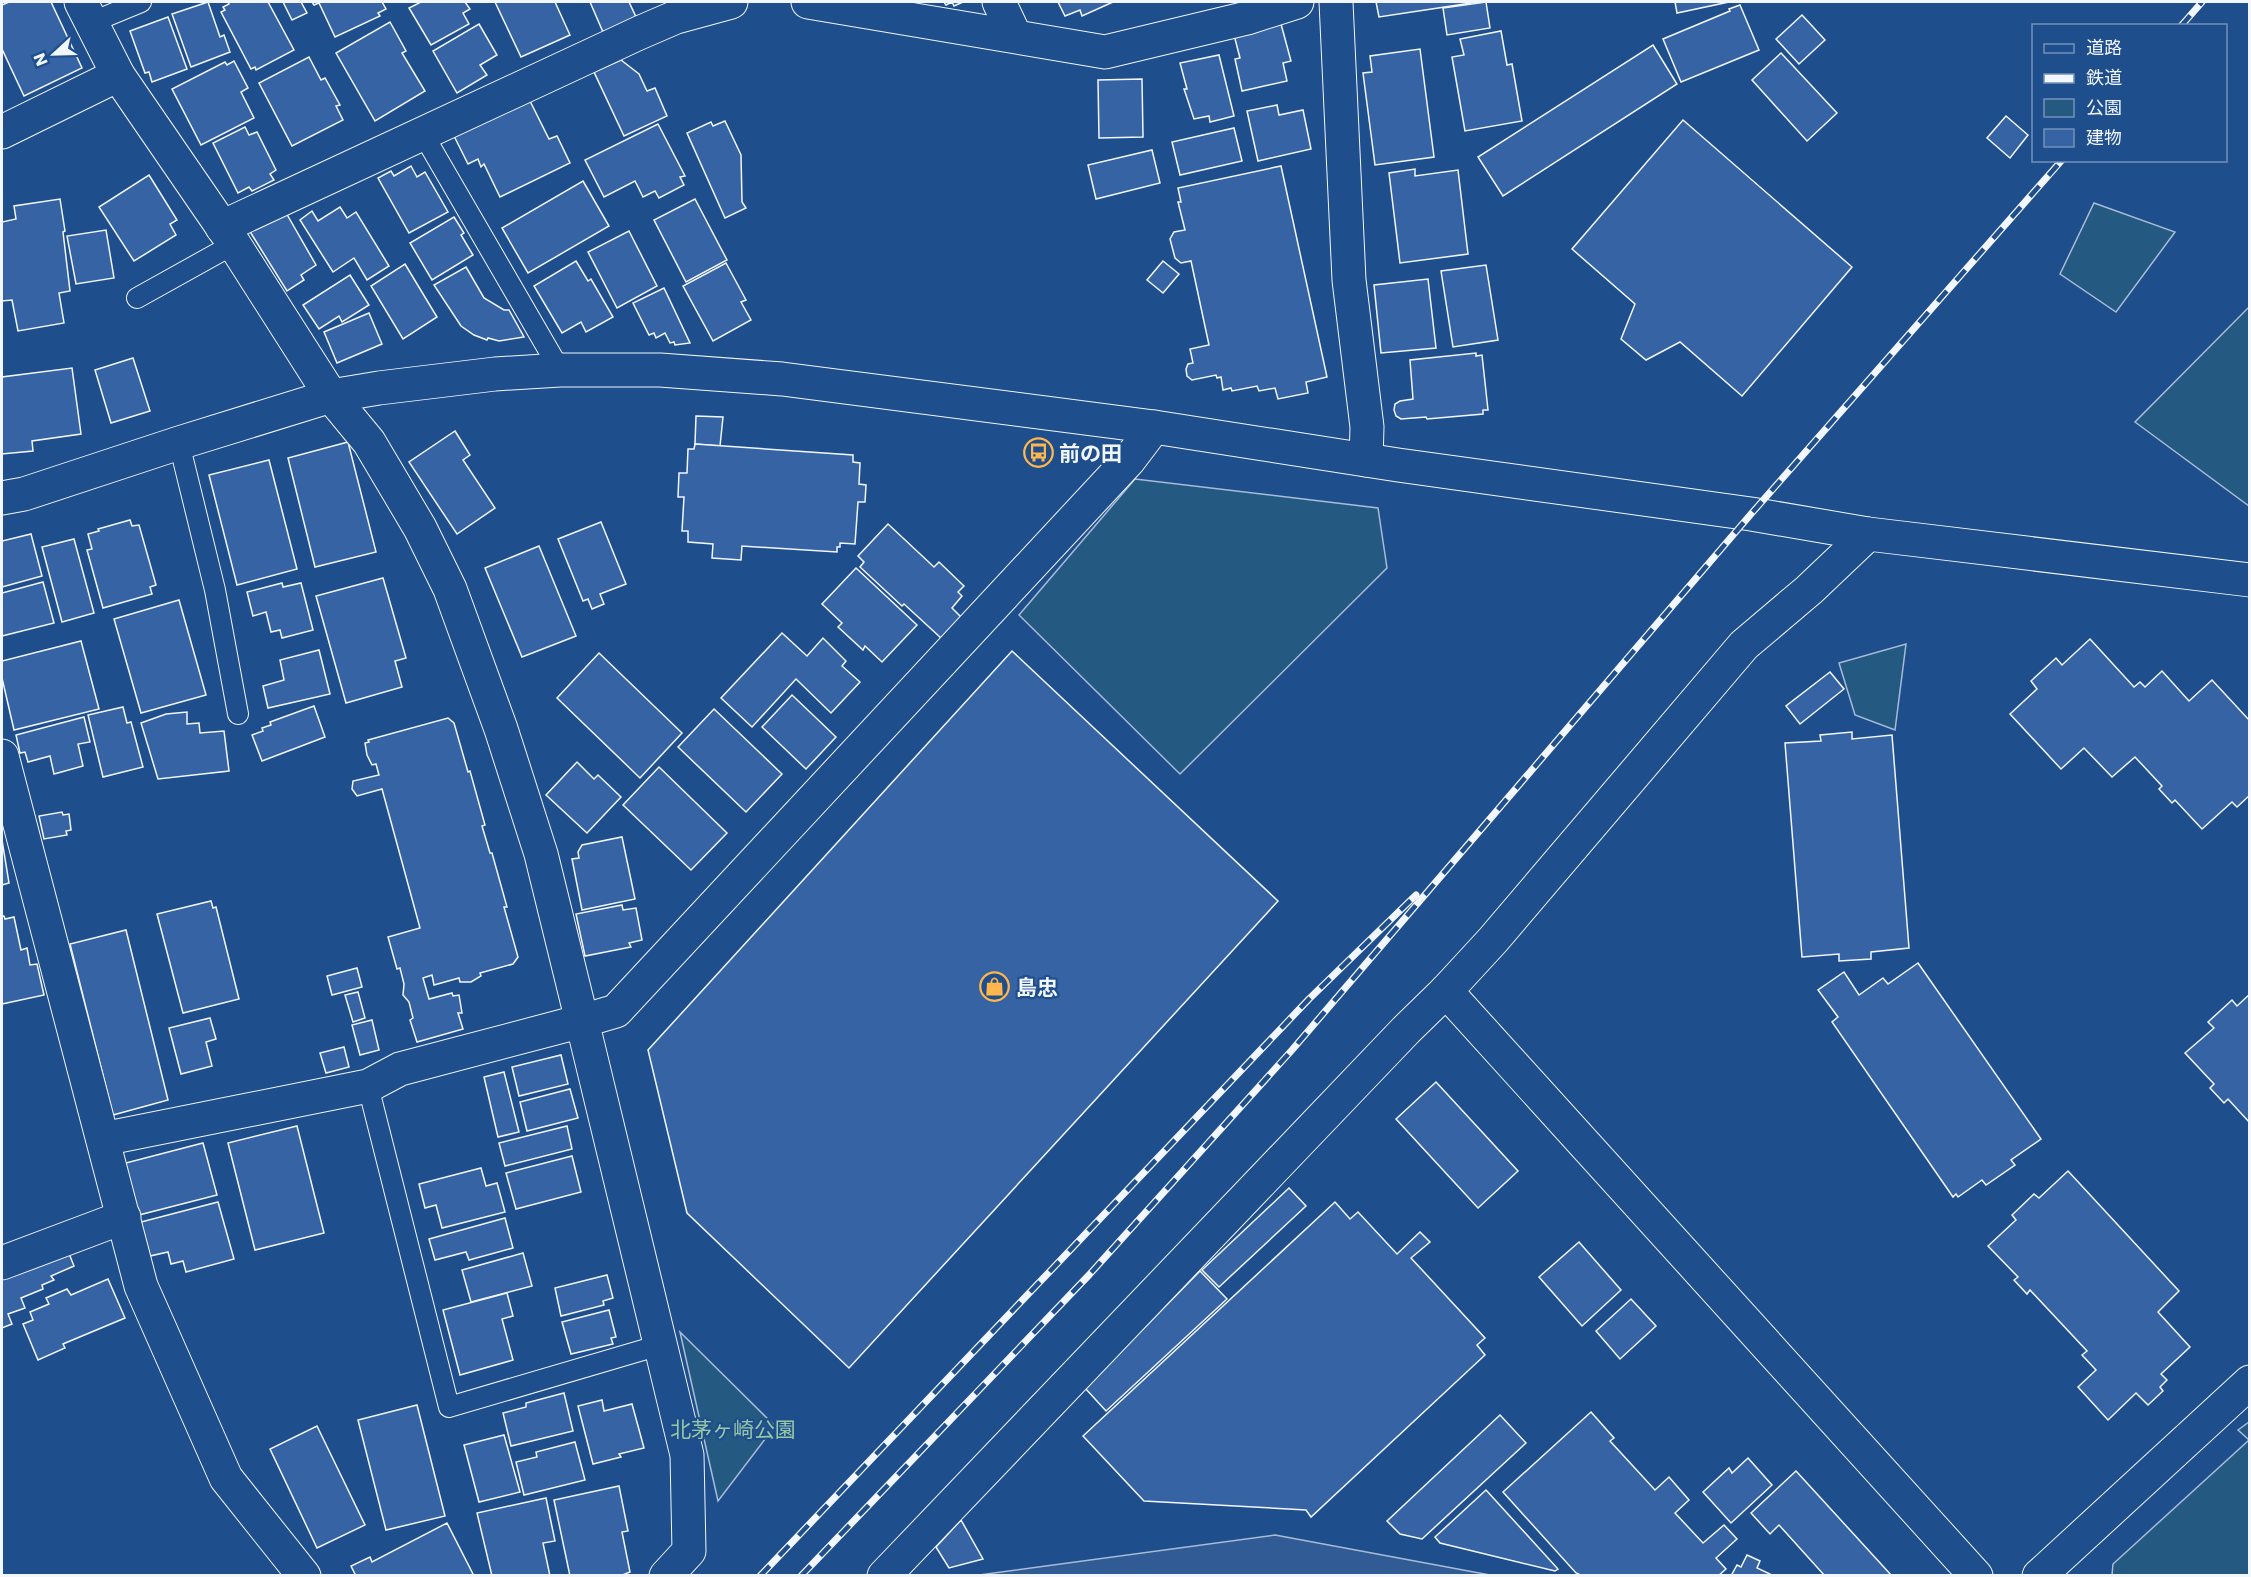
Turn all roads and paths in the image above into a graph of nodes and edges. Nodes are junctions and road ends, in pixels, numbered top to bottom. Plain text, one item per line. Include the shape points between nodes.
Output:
1 (141, 2) edge
2 (731, 2) edge
3 (808, 2) edge
4 (999, 2) edge
5 (1297, 2) edge
6 (1336, 2) edge
7 (1246, 10) edge
8 (85, 12) edge
9 (1015, 36) junction
10 (118, 75) junction
11 (2, 132) edge
12 (423, 134) junction
13 (228, 235) junction
14 (137, 298) dead end
15 (560, 370) junction
16 (332, 396) junction
17 (1154, 427) junction
18 (179, 443) junction
19 (1366, 460) junction
20 (2, 498) edge
21 (1868, 534) junction
22 (2250, 580) edge
23 (238, 714) dead end
24 (2, 756) edge
25 (1446, 991) junction
26 (582, 1021) junction
27 (368, 1086) junction
28 (103, 1138) junction
29 (124, 1217) junction
30 (2, 1263) edge
31 (660, 1345) junction
32 (2250, 1382) edge
33 (304, 1575) edge
34 (666, 1575) edge
35 (884, 1575) edge
36 (1976, 1575) edge
37 (2039, 1575) edge

1 - 8 lane
2 - 12 street via 676,17
3 - 9 street
4 - 9 street
5 - 7 street
6 - 19 street via 1349,280 1367,427
7 - 9 street via 1105,52
8 - 10 street
10 - 11 street
10 - 13 street
12 - 13 street
12 - 15 lane
13 - 14 lane
13 - 16 street
15 - 16 street via 423,382
15 - 17 street via 660,370 782,379
16 - 18 street
16 - 26 street via 369,442 420,528 450,589 541,854
17 - 19 street
17 - 26 street via 1129,460 616,1011
18 - 20 street
18 - 23 lane via 215,590
19 - 21 street
21 - 22 street
21 - 25 street via 1744,645
24 - 28 street
25 - 35 street
25 - 36 street
26 - 27 street via 400,1069
26 - 31 street
27 - 28 street
27 - 31 lane via 449,1407
28 - 29 street
29 - 30 street
29 - 33 street via 141,1286 226,1478
31 - 34 street via 687,1455 689,1551
32 - 37 street

